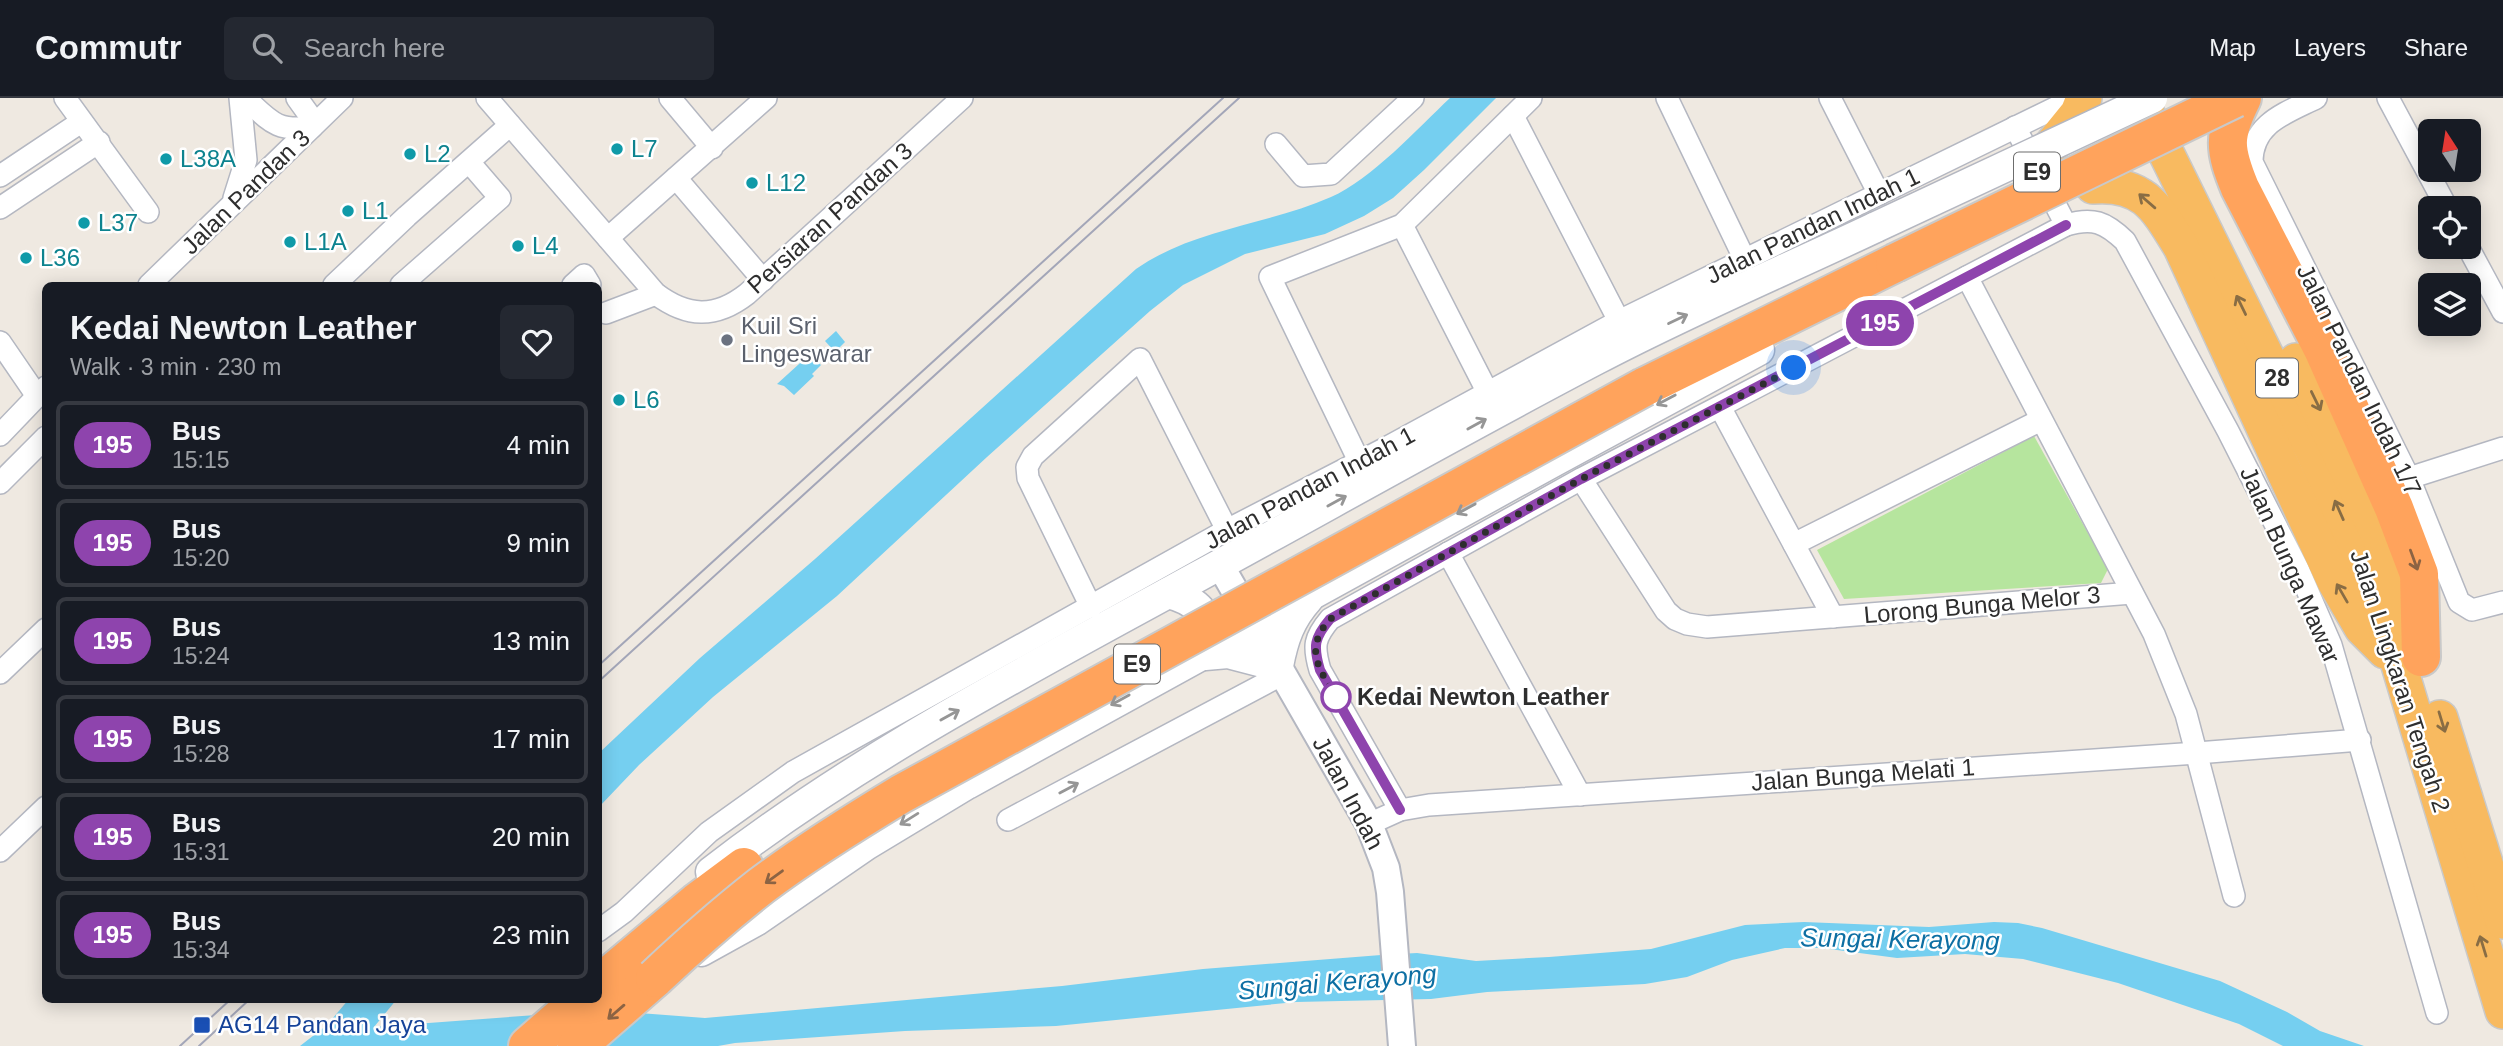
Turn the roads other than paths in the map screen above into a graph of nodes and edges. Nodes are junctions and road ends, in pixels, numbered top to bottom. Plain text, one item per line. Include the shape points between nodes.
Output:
1 (65, 98) edge
2 (243, 98) edge
3 (297, 98) edge
4 (342, 98) edge
5 (487, 98) edge
6 (670, 98) edge
7 (766, 98) edge
8 (962, 98) edge
9 (1412, 98) edge
10 (1531, 98) edge
11 (1667, 98) edge
12 (1830, 98) edge
13 (2139, 98) edge
14 (2152, 98) edge
15 (2166, 98) edge
16 (2188, 98) edge
17 (2235, 98) edge
18 (2242, 98) edge
19 (2316, 98) edge
20 (2388, 98) edge
21 (2072, 102) edge
22 (2293, 103) edge
23 (1513, 116) junction
24 (81, 122) junction
25 (314, 125) junction
26 (510, 125) junction
27 (2015, 127) junction
28 (99, 142) junction
29 (1276, 144) dead end
30 (2052, 145) junction
31 (712, 148) junction
32 (285, 153) junction
33 (2123, 153) junction
34 (469, 162) junction
35 (0, 175) edge
36 (2246, 175) junction
37 (676, 178) junction
38 (2093, 186) junction
39 (1879, 194) junction
40 (2441, 196) edge
41 (230, 206) junction
42 (0, 208) edge
43 (148, 212) dead end
44 (1402, 225) junction
45 (2066, 225) junction
46 (608, 238) junction
47 (1889, 254) junction
48 (2478, 259) edge
49 (1745, 260) junction
50 (1968, 277) junction
51 (763, 280) junction
52 (152, 282) edge
53 (337, 282) edge
54 (404, 282) edge
55 (2496, 282) edge
56 (656, 294) junction
57 (602, 311) edge
58 (2503, 312) edge
59 (1619, 321) junction
60 (0, 342) edge
61 (1639, 377) junction
62 (41, 391) edge
63 (1488, 393) junction
64 (1720, 407) junction
65 (2040, 420) junction
66 (0, 435) edge
67 (42, 440) edge
68 (2503, 448) edge
69 (1390, 459) junction
70 (1359, 461) junction
71 (2409, 478) junction
72 (1581, 479) junction
73 (0, 483) edge
74 (1227, 530) junction
75 (1279, 533) junction
76 (1794, 544) junction
77 (1448, 553) junction
78 (1220, 565) junction
79 (1168, 593) junction
80 (1314, 593) junction
81 (2132, 593) junction
82 (2503, 602) edge
83 (1091, 607) junction
84 (1833, 617) junction
85 (1255, 626) junction
86 (42, 633) edge
87 (1201, 656) junction
88 (2410, 661) junction
89 (1281, 670) junction
90 (0, 673) edge
91 (913, 721) junction
92 (2360, 740) junction
93 (2197, 753) junction
94 (1580, 794) junction
95 (1400, 810) junction
96 (42, 811) edge
97 (1009, 820) dead end
98 (1369, 824) junction
99 (0, 851) edge
100 (2234, 896) dead end
101 (2503, 921) edge
102 (602, 928) edge
103 (608, 976) edge
104 (655, 978) junction
105 (577, 1003) edge
106 (2503, 1011) edge
107 (2437, 1013) dead end
108 (528, 1046) edge
109 (578, 1046) edge
110 (1402, 1046) edge

1 - 24 street
2 - 25 street via 279,126
2 - 32 street
2 - 41 street via 246,160
3 - 25 street
4 - 25 street, Jalan Pandan 3
5 - 26 street, Persiaran Pandan 3
6 - 31 street
7 - 31 street
8 - 51 street, Persiaran Pandan 3
9 - 29 street via 1331,174 1303,176
10 - 23 street
11 - 49 street
12 - 39 street
88 -> 13 highway, Jalan Lingkaran Tengah 2 / 28 via 2312,449
14 - 30 main road, bridge
15 -> 88 highway, Jalan Lingkaran Tengah 2 / 28 via 2378,534
16 - 47 highway, E9
17 - 33 highway, E9, bridge
18 - 36 highway via 2230,123 2227,147 2230,165
19 - 22 street
20 - 40 street
21 - 27 street, Jalan Pandan Indah 1
21 - 30 highway via 2078,113
22 - 36 street via 2257,135
23 - 44 street
23 - 59 street
24 - 28 street
24 - 35 street
25 - 32 street, Jalan Pandan 3
26 - 34 street
26 - 46 street, Persiaran Pandan 3
27 - 39 street, Jalan Pandan Indah 1
27 - 45 street
28 - 42 street
28 - 43 street
30 - 47 main road, bridge
31 - 37 street
32 - 41 street, Jalan Pandan 3
33 - 38 main road
33 - 47 highway, E9, bridge
34 - 53 street
34 - 54 street via 500,198
36 - 71 street, Jalan Pandan Indah 1/7
36 -> 88 highway via 2394,508 2419,575
37 - 46 street
37 - 51 street
38 - 47 main road
88 -> 38 highway via 2362,628 2335,582 2181,247 2160,212 2137,193 2114,184
39 - 49 street, Jalan Pandan Indah 1
41 - 52 street, Jalan Pandan 3
44 - 63 street
44 - 70 street via 1270,277
45 - 50 street
45 - 92 street, Jalan Bunga Mawar via 2099,222 2125,241 2298,569 2331,646
46 - 56 street, Persiaran Pandan 3
47 - 61 highway, E9
69 -> 47 main road via 1719,299
47 -> 80 main road via 1810,324
48 - 55 street
49 - 59 street, Jalan Pandan Indah 1
50 - 64 street
50 - 65 street
51 - 56 street, Persiaran Pandan 3 via 736,303 708,312 681,309
55 - 58 street
56 - 57 street
59 - 63 street, Jalan Pandan Indah 1
60 - 62 street
61 - 103 highway, E9 via 914,759 744,867
61 -> 104 highway, E9, bridge via 901,794 761,887
62 - 66 street
63 - 69 street, Jalan Pandan Indah 1
64 - 72 street
64 - 76 street
65 - 76 street
65 - 81 street
67 - 73 street
68 - 71 street
69 - 70 street, Jalan Pandan Indah 1
75 -> 69 main road
70 - 74 street, Jalan Pandan Indah 1
71 - 82 street, Jalan Pandan Indah 1/7 via 2459,602 2472,610
72 - 77 street
72 - 84 street, Lorong Bunga Melor 3 via 1657,600 1675,619 1707,627
74 - 83 street, Jalan Pandan Indah 1
74 - 83 street via 1140,359 1033,456 1027,467 1028,478
75 - 78 main road
75 - 80 main road via 1276,554 1285,575
76 - 84 street
77 - 94 street
77 - 95 street via 1330,619 1318,632 1315,653 1320,670
78 - 79 main road
78 - 85 street, Jalan Indah
79 - 87 main road via 1193,602 1207,620 1208,645
91 -> 79 main road
80 - 85 main road
80 - 89 main road via 1291,621 1283,640
81 - 84 street, Lorong Bunga Melor 3
81 - 93 street via 2154,634
83 - 91 street, Jalan Pandan Indah 1
85 - 87 main road
85 - 89 street, Jalan Indah
86 - 90 street
87 - 89 main road via 1228,653
87 -> 104 main road, bridge via 926,808 757,920
88 -> 101 highway, Jalan Lingkaran Tengah 2 / 28
106 -> 88 highway, Jalan Lingkaran Tengah 2 / 28
97 -> 89 street
89 - 98 street, Jalan Indah
91 - 102 street, Jalan Pandan Indah 1 via 793,772 709,832
91 - 103 main road via 689,888
92 - 93 street, Jalan Bunga Melati 1
92 - 107 street, Jalan Bunga Mawar
93 - 94 street, Jalan Bunga Melati 1
93 - 100 street
94 - 95 street, Jalan Bunga Melati 1
95 - 98 street, Jalan Bunga Melati 1
96 - 99 street
98 - 110 street, Jalan Indah via 1385,868
104 -> 109 highway, E9
105 - 108 highway

